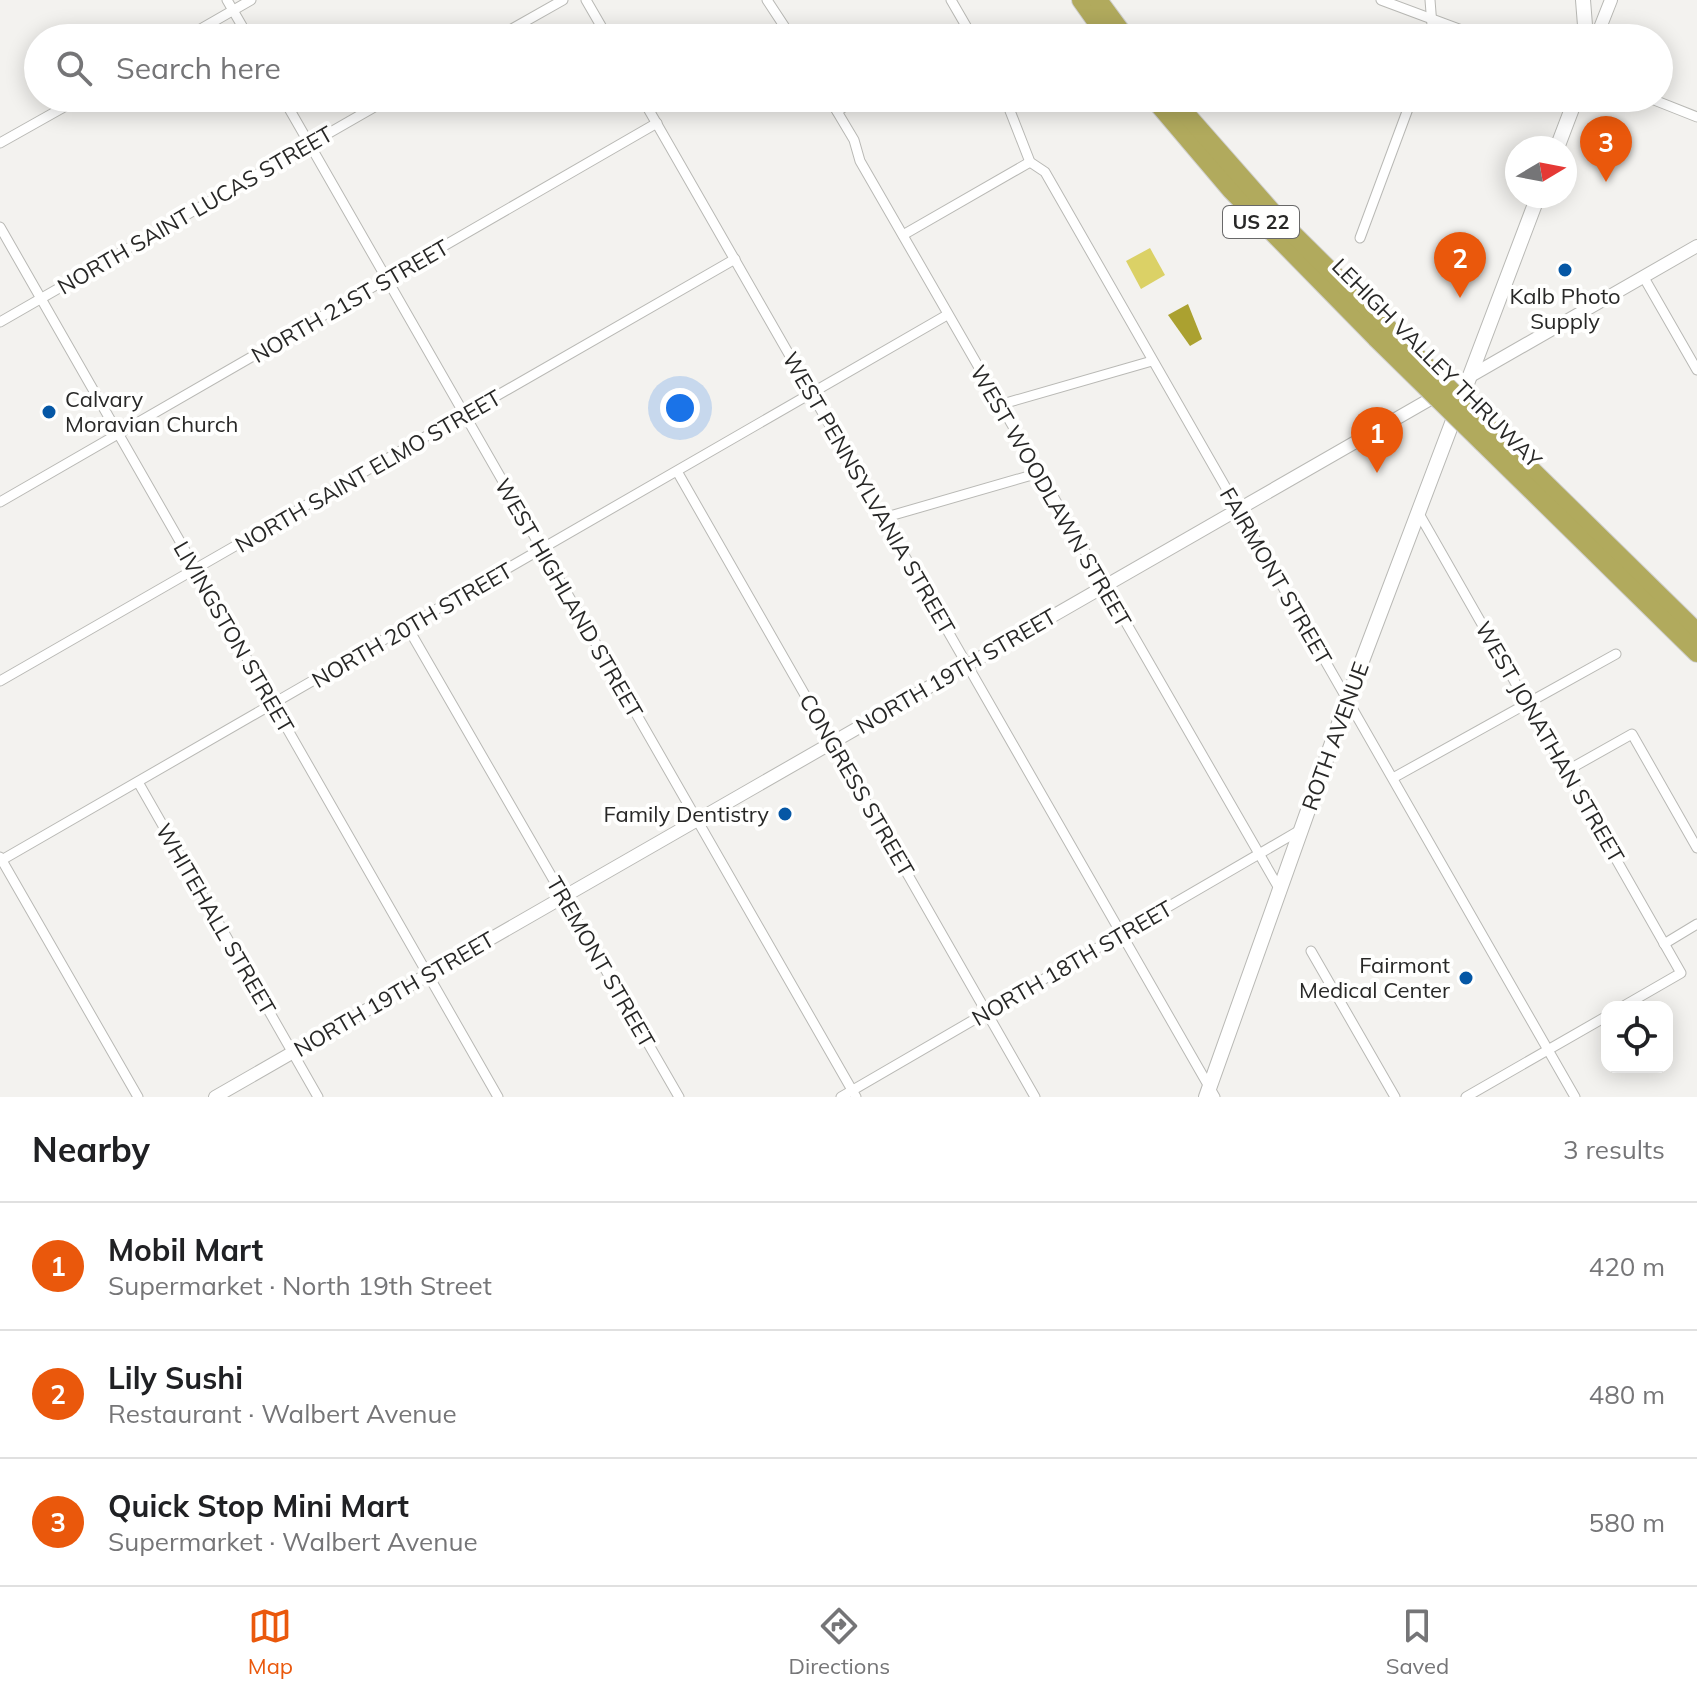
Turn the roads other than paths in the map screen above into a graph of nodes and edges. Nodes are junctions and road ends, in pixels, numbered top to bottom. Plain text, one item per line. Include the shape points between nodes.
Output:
1 (227, 0) edge
2 (251, 0) edge
3 (563, 0) edge
4 (586, 0) edge
5 (767, 0) edge
6 (951, 0) edge
7 (1081, 0) edge
8 (1098, 0) edge
9 (1381, 0) edge
10 (1430, 0) edge
11 (1583, 0) edge
12 (1611, 0) edge
13 (233, 10) junction
14 (1433, 19) junction
15 (209, 24) edge
16 (241, 24) edge
17 (521, 24) edge
18 (600, 24) edge
19 (783, 24) edge
20 (962, 24) edge
21 (1098, 24) edge
22 (1116, 24) edge
23 (1433, 24) edge
24 (1446, 24) edge
25 (1585, 24) edge
26 (1602, 24) edge
27 (1673, 108) edge
28 (55, 112) edge
29 (291, 112) edge
30 (365, 112) edge
31 (650, 112) edge
32 (838, 112) edge
33 (1010, 112) edge
34 (1165, 112) edge
35 (1184, 112) edge
36 (1407, 112) edge
37 (1571, 112) edge
38 (1697, 117) edge
39 (657, 123) junction
40 (1562, 136) edge
41 (0, 143) edge
42 (310, 143) junction
43 (1030, 162) junction
44 (1533, 208) edge
45 (0, 227) edge
46 (903, 235) junction
47 (1360, 238) dead end
48 (1697, 246) edge
49 (735, 259) junction
50 (1643, 276) junction
51 (387, 280) junction
52 (41, 299) junction
53 (947, 315) junction
54 (0, 322) edge
55 (1382, 333) junction
56 (1152, 361) junction
57 (1697, 370) edge
58 (1469, 377) junction
59 (813, 395) junction
60 (999, 405) junction
61 (464, 415) junction
62 (118, 434) junction
63 (1488, 437) junction
64 (678, 473) junction
65 (1039, 473) junction
66 (0, 502) edge
67 (1237, 510) junction
68 (1418, 512) junction
69 (883, 518) junction
70 (542, 551) junction
71 (195, 570) junction
72 (1104, 587) junction
73 (408, 628) junction
74 (1697, 632) edge
75 (1697, 653) edge
76 (1616, 654) dead end
77 (968, 665) junction
78 (0, 681) edge
79 (1348, 698) junction
80 (1527, 701) junction
81 (274, 704) junction
82 (833, 742) junction
83 (1568, 770) junction
84 (1393, 778) junction
85 (138, 782) junction
86 (697, 820) junction
87 (1302, 829) junction
88 (1697, 848) edge
89 (1258, 853) junction
90 (1, 859) edge
91 (1280, 890) junction
92 (563, 897) junction
93 (1697, 924) edge
94 (1123, 935) junction
95 (1664, 944) junction
96 (1311, 951) dead end
97 (428, 975) junction
98 (1632, 1001) edge
99 (986, 1013) junction
100 (1601, 1019) edge
101 (1548, 1050) junction
102 (292, 1053) junction
103 (854, 1094) edge
104 (1210, 1094) edge
105 (138, 1097) edge
106 (215, 1097) edge
107 (318, 1097) edge
108 (498, 1097) edge
109 (679, 1097) edge
110 (841, 1097) edge
111 (1035, 1097) edge
112 (1395, 1097) edge
113 (1466, 1097) edge
114 (1575, 1097) edge

1 - 13 street
2 - 13 street
3 - 17 street
4 - 18 street
5 - 19 street
6 - 20 street
7 - 21 highway
8 - 22 highway
9 - 14 street
10 - 14 street
11 - 25 main road
12 - 26 street
13 - 15 street
13 - 16 street
14 - 23 street
14 - 24 street
27 - 38 street
28 - 41 street
29 - 42 street, WEST HIGHLAND STREET
30 - 42 street, NORTH SAINT LUCAS STREET
31 - 39 street, WEST PENNSYLVANIA STREET
32 - 46 street, WEST WOODLAWN STREET
33 - 43 street, FAIRMONT STREET
34 - 55 highway, LEHIGH VALLEY THRUWAY / US 22 via 1231,190
35 - 55 highway, LEHIGH VALLEY THRUWAY / US 22
36 - 47 street
37 - 40 main road
39 - 49 street, WEST PENNSYLVANIA STREET
39 - 51 street, NORTH 21ST STREET
42 - 51 street, WEST HIGHLAND STREET
42 - 52 street, NORTH SAINT LUCAS STREET
43 - 46 street
43 - 56 street, FAIRMONT STREET via 1045,172
44 - 58 main road, ROTH AVENUE
45 - 52 street, LIVINGSTON STREET
46 - 53 street, WEST WOODLAWN STREET
48 - 50 street, NORTH 19TH STREET
49 - 59 street, WEST PENNSYLVANIA STREET
49 - 61 street, NORTH SAINT ELMO STREET
50 - 57 street
50 - 58 street, NORTH 19TH STREET
51 - 61 street, WEST HIGHLAND STREET
51 - 62 street, NORTH 21ST STREET
52 - 54 street, NORTH SAINT LUCAS STREET
52 - 62 street, LIVINGSTON STREET
53 - 59 street, NORTH 20TH STREET
53 - 60 street, WEST WOODLAWN STREET
55 - 63 highway, LEHIGH VALLEY THRUWAY / US 22, bridge
56 - 60 street
56 - 67 street, FAIRMONT STREET
58 - 67 street, NORTH 19TH STREET
58 - 68 main road, ROTH AVENUE
59 - 64 street, NORTH 20TH STREET
59 - 69 street, WEST PENNSYLVANIA STREET
60 - 65 street, WEST WOODLAWN STREET
61 - 70 street, WEST HIGHLAND STREET
61 - 71 street, NORTH SAINT ELMO STREET
62 - 66 street, NORTH 21ST STREET
62 - 71 street, LIVINGSTON STREET
63 - 74 highway, LEHIGH VALLEY THRUWAY / US 22
63 - 75 highway, LEHIGH VALLEY THRUWAY / US 22
64 - 70 street, NORTH 20TH STREET
64 - 82 street, CONGRESS STREET
65 - 69 street
65 - 72 street, WEST WOODLAWN STREET
67 - 72 street, NORTH 19TH STREET
67 - 79 street, FAIRMONT STREET
68 - 79 main road, ROTH AVENUE
68 - 80 street, WEST JONATHAN STREET
69 - 77 street, WEST PENNSYLVANIA STREET
70 - 73 street, NORTH 20TH STREET
70 - 86 street, WEST HIGHLAND STREET
71 - 78 street, NORTH SAINT ELMO STREET
71 - 81 street, LIVINGSTON STREET
72 - 77 street, NORTH 19TH STREET
72 - 89 street, WEST WOODLAWN STREET
73 - 81 street, NORTH 20TH STREET
73 - 92 street, TREMONT STREET
76 - 80 street
77 - 82 street, NORTH 19TH STREET
77 - 94 street, WEST PENNSYLVANIA STREET
79 - 84 street, FAIRMONT STREET
79 - 87 main road, ROTH AVENUE
80 - 83 street, WEST JONATHAN STREET
80 - 84 street
81 - 85 street, NORTH 20TH STREET
81 - 97 street, LIVINGSTON STREET
82 - 86 street, NORTH 19TH STREET
82 - 99 street, CONGRESS STREET
83 - 88 street via 1632,734
83 - 95 street, WEST JONATHAN STREET
84 - 101 street, FAIRMONT STREET
85 - 90 street, NORTH 20TH STREET
85 - 102 street, WHITEHALL STREET
86 - 92 street, NORTH 19TH STREET
86 - 103 street, WEST HIGHLAND STREET
87 - 89 street, NORTH 18TH STREET
87 - 91 main road, ROTH AVENUE
89 - 91 street, WEST WOODLAWN STREET
89 - 94 street, NORTH 18TH STREET
90 - 105 street
91 - 104 main road, ROTH AVENUE
92 - 97 street, NORTH 19TH STREET
92 - 109 street, TREMONT STREET
93 - 95 street
94 - 99 street, NORTH 18TH STREET
94 - 104 street, WEST PENNSYLVANIA STREET
95 - 98 street, WEST JONATHAN STREET via 1681,973
96 - 112 street
97 - 102 street, NORTH 19TH STREET
97 - 108 street, LIVINGSTON STREET
99 - 103 street, NORTH 18TH STREET
99 - 111 street, CONGRESS STREET
100 - 101 street
101 - 113 street
101 - 114 street, FAIRMONT STREET
102 - 106 street, NORTH 19TH STREET
102 - 107 street, WHITEHALL STREET
103 - 110 street, NORTH 18TH STREET

